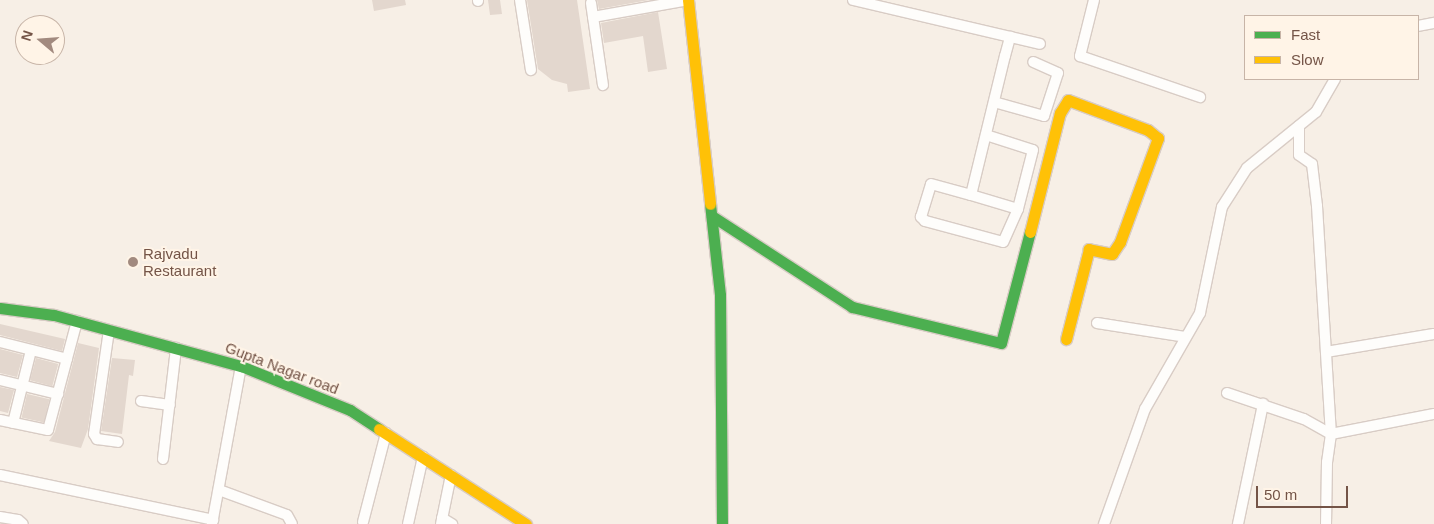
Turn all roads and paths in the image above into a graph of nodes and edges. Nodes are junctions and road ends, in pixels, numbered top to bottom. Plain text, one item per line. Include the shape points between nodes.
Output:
1 (520, 0) edge
2 (688, 0) edge
3 (853, 0) edge
4 (1094, 0) edge
5 (591, 3) dead end
6 (593, 17) junction
7 (1434, 23) edge
8 (1419, 26) edge
9 (1010, 37) junction
10 (1040, 44) dead end
11 (1033, 62) dead end
12 (531, 70) dead end
13 (1334, 80) edge
14 (603, 85) dead end
15 (1200, 97) dead end
16 (994, 102) junction
17 (1299, 126) junction
18 (986, 135) junction
19 (971, 194) junction
20 (1018, 209) junction
21 (712, 216) junction
22 (0, 308) edge
23 (77, 322) junction
24 (1098, 323) dead end
25 (109, 330) junction
26 (1434, 334) edge
27 (1185, 337) junction
28 (1066, 339) dead end
29 (0, 342) edge
30 (176, 348) junction
31 (30, 350) junction
32 (1326, 352) junction
33 (67, 360) junction
34 (241, 366) junction
35 (0, 380) edge
36 (22, 385) junction
37 (1227, 393) dead end
38 (58, 394) junction
39 (142, 401) dead end
40 (1262, 404) junction
41 (170, 405) junction
42 (1434, 414) edge
43 (0, 420) edge
44 (13, 423) junction
45 (386, 433) junction
46 (1331, 434) junction
47 (118, 442) dead end
48 (424, 457) junction
49 (163, 459) dead end
50 (452, 474) junction
51 (0, 475) edge
52 (219, 490) junction
53 (0, 517) edge
54 (442, 521) edge
55 (213, 522) edge
56 (362, 522) dead end
57 (23, 524) edge
58 (292, 524) edge
59 (408, 524) edge
60 (452, 524) edge
61 (526, 524) edge
62 (722, 524) edge
63 (1104, 524) edge
64 (1238, 524) edge
65 (1326, 524) edge

1 - 12 street
2 - 6 street
2 - 21 street
3 - 9 street
4 - 15 street via 1080,56
5 - 6 street
6 - 14 street
7 - 8 street
9 - 10 street
9 - 16 street
11 - 16 street via 1058,73 1044,116
13 - 17 street via 1316,112
16 - 18 street
17 - 27 street via 1247,168 1222,207 1200,313
17 - 32 street via 1299,155 1312,164
18 - 19 street
18 - 20 street via 1033,150
19 - 20 street
19 - 20 street via 931,184 921,217 925,221 1003,242
21 - 28 street via 852,307 1001,343 1060,113 1068,100 1148,130 1158,138 1120,242 1112,254 1089,249
21 - 62 street via 720,295
22 - 23 street, Gupta Nagar road
23 - 25 street, Gupta Nagar road
23 - 33 street
24 - 27 street
25 - 30 street, Gupta Nagar road
25 - 47 street via 94,434 98,439
26 - 32 street
27 - 63 street via 1145,409
29 - 31 street
30 - 34 street, Gupta Nagar road
30 - 41 street
31 - 33 street
31 - 36 street
32 - 46 street
33 - 38 street
34 - 45 street, Gupta Nagar road via 350,410
34 - 52 street
35 - 36 street
36 - 38 street
36 - 44 street
37 - 40 street
38 - 44 street via 48,430
39 - 41 street
40 - 46 street via 1304,419
40 - 64 street
41 - 49 street
42 - 46 street
43 - 44 street
45 - 48 street, Gupta Nagar road
45 - 56 street
46 - 65 street via 1326,462
48 - 50 street, Gupta Nagar road
48 - 59 street
50 - 54 street
50 - 61 street, Gupta Nagar road
51 - 55 street
52 - 55 street
52 - 58 street via 287,515
53 - 57 street
54 - 60 street

